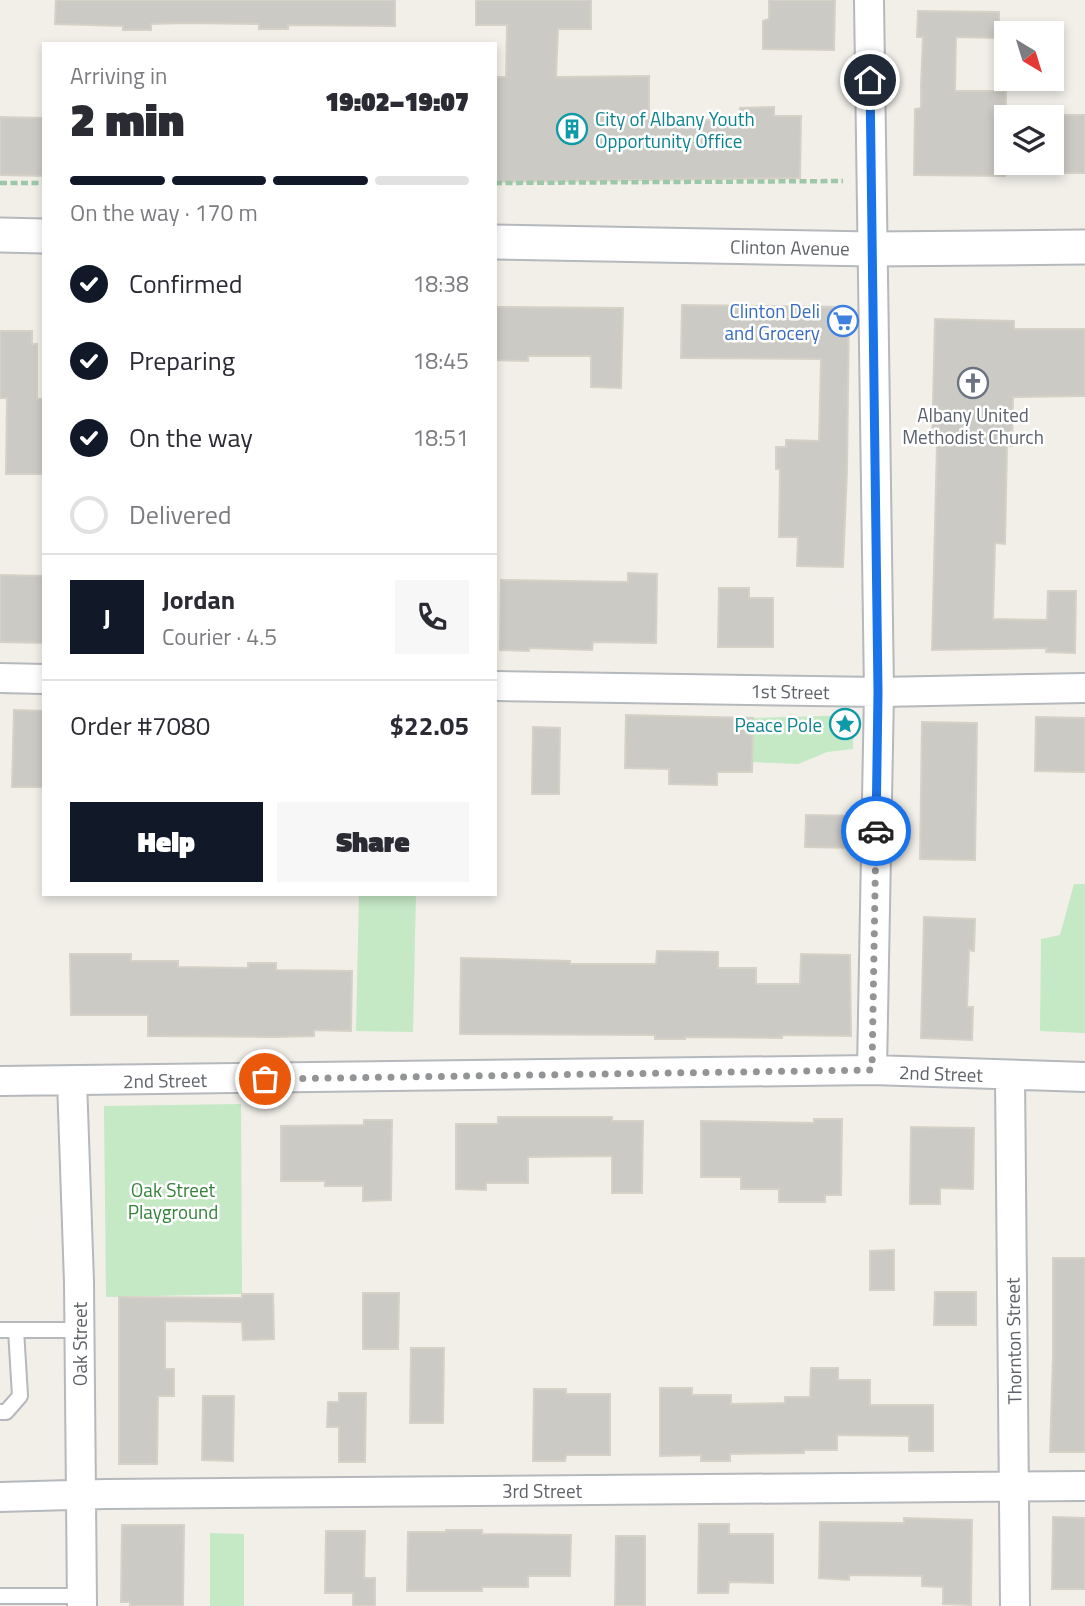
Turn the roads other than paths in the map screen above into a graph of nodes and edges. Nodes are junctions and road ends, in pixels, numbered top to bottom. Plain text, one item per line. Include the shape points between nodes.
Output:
1 (869, 0) edge
2 (0, 235) edge
3 (42, 236) edge
4 (497, 242) edge
5 (1085, 247) edge
6 (872, 249) junction
7 (0, 678) edge
8 (42, 679) edge
9 (497, 686) edge
10 (1085, 688) edge
11 (878, 692) junction
12 (872, 1070) junction
13 (1010, 1076) junction
14 (1085, 1077) edge
15 (0, 1081) edge
16 (72, 1081) junction
17 (0, 1330) edge
18 (16, 1330) junction
19 (79, 1330) junction
20 (0, 1412) edge
21 (1014, 1486) junction
22 (1085, 1486) edge
23 (80, 1494) junction
24 (0, 1497) edge
25 (0, 1596) edge
26 (82, 1601) edge
27 (1015, 1606) edge

1 - 6 street
2 - 3 street
4 - 6 street, Clinton Avenue
5 - 6 street, Clinton Avenue
6 - 11 street
7 - 8 street
9 - 11 street, 1st Street
10 - 11 street, 1st Street
11 - 12 street
12 - 13 street, 2nd Street
12 - 16 street, 2nd Street
13 - 14 street, 2nd Street
13 - 21 street, Thornton Street
15 - 16 street, 2nd Street
16 - 19 street, Oak Street
17 - 18 lane
18 - 19 lane
18 - 20 lane via 20,1396 6,1412
19 - 23 street, Oak Street
21 - 22 street, 3rd Street
21 - 23 street, 3rd Street
21 - 27 street, Thornton Street
23 - 24 street, 3rd Street
23 - 26 street, Oak Street
25 - 26 lane

